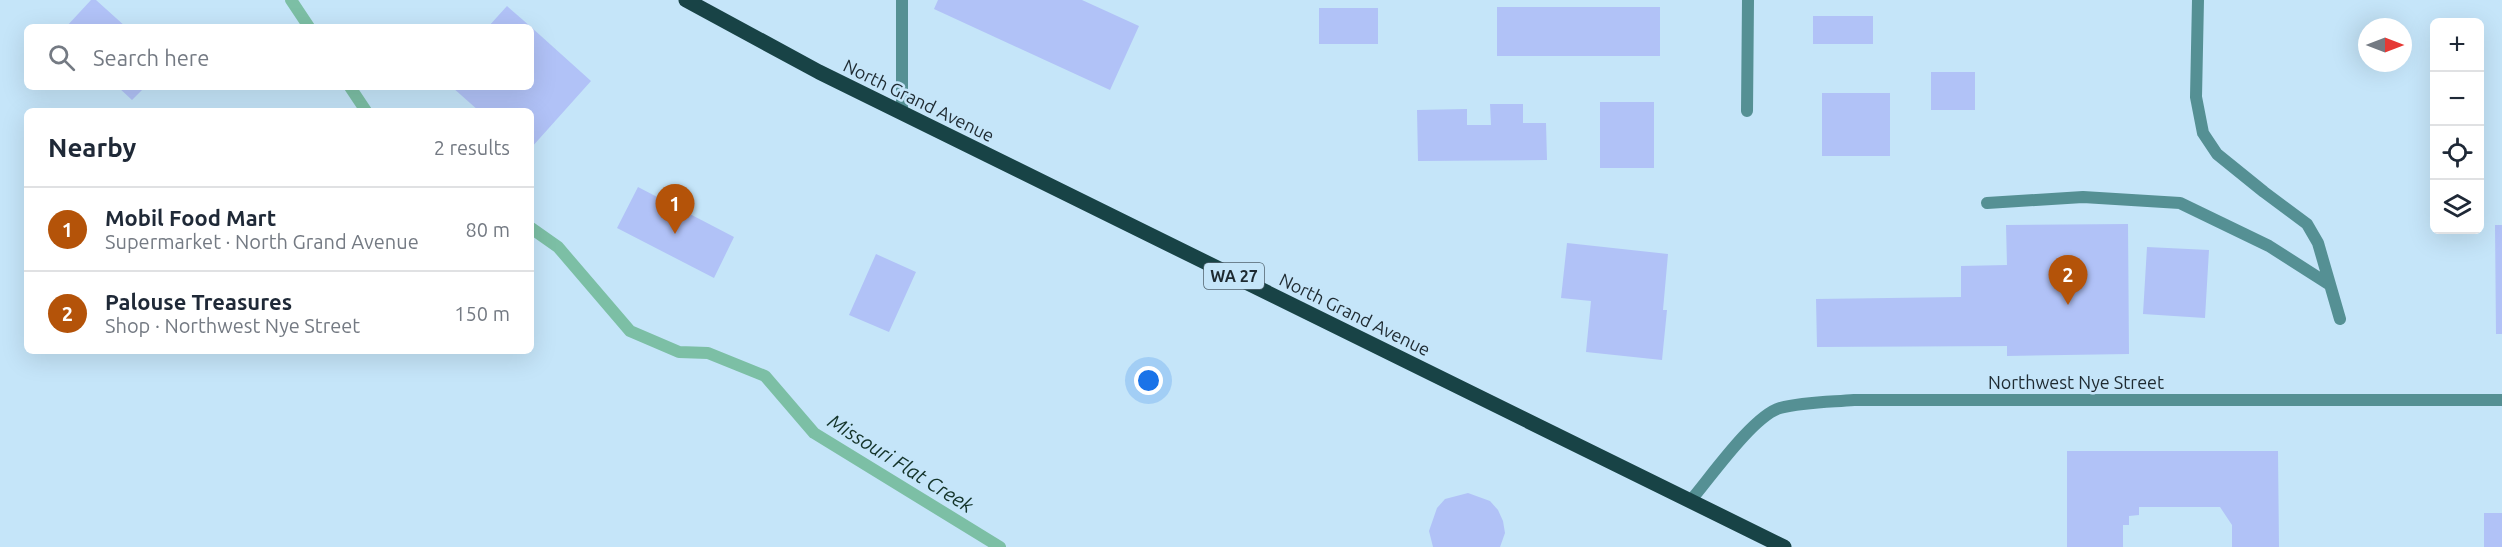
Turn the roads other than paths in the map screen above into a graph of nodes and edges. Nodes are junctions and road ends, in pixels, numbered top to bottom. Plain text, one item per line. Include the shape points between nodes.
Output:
1 (686, 0) edge
2 (902, 0) edge
3 (1748, 0) edge
4 (2198, 0) edge
5 (1747, 111) dead end
6 (902, 113) junction
7 (1987, 203) dead end
8 (2331, 285) junction
9 (2340, 319) dead end
10 (2502, 400) edge
11 (1691, 500) junction
12 (1784, 547) edge

1 - 6 main road, North Grand Avenue / WA 27
2 - 6 street
3 - 5 street
4 - 8 street via 2196,97 2202,133 2217,154 2307,224 2318,243
6 - 11 main road, North Grand Avenue / WA 27
7 - 8 street via 2083,197 2180,202 2269,246
8 - 9 street
10 - 11 street, Northwest Nye Street via 1854,400 1803,405 1778,409 1754,425
11 - 12 main road, North Grand Avenue / WA 27

